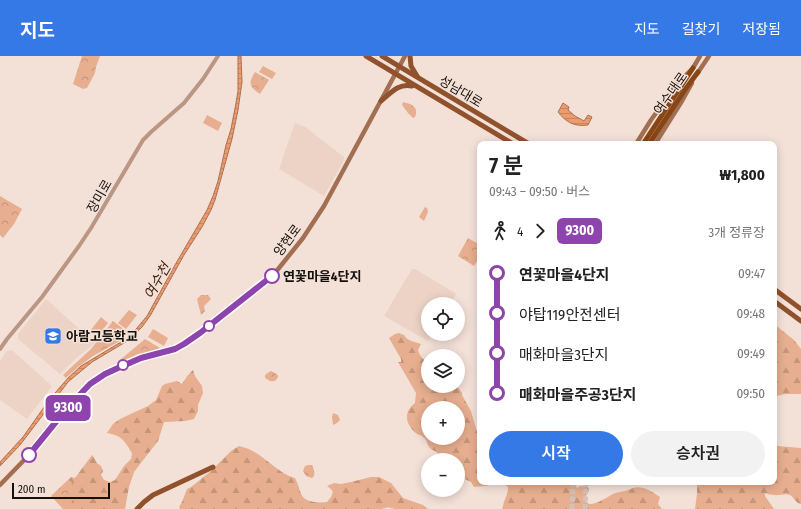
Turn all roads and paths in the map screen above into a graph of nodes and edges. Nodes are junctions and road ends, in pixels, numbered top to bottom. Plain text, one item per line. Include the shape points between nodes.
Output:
1 (218, 56) edge
2 (366, 56) edge
3 (382, 56) edge
4 (405, 56) edge
5 (410, 56) edge
6 (700, 56) edge
7 (709, 56) edge
8 (399, 66) junction
9 (693, 68) junction
10 (698, 72) junction
11 (395, 74) junction
12 (417, 77) junction
13 (418, 87) junction
14 (381, 101) junction
15 (508, 141) edge
16 (524, 141) edge
17 (638, 141) edge
18 (645, 141) edge
19 (651, 141) edge
20 (657, 141) edge
21 (777, 291) edge
22 (777, 303) edge
23 (801, 309) edge
24 (801, 320) edge
25 (0, 349) edge
26 (213, 467) dead end
27 (0, 485) edge
28 (138, 509) edge

1 - 25 street, 장미로 via 184,103 143,140 79,246
2 - 11 main road, 성남대로
3 - 8 main road, 성남대로
4 - 8 main road, 양현로
5 - 12 main road via 411,66
6 - 9 main road, 여수대로
7 - 10 main road, 여수대로
8 - 11 main road, 양현로
8 - 12 main road, 성남대로
9 - 17 main road via 676,85
9 - 18 highway, 여수대로
10 - 19 highway, 여수대로
10 - 20 main road
11 - 13 main road, 성남대로
11 - 14 main road, 양현로
12 - 16 main road, 성남대로
13 - 14 main road via 400,86
13 - 15 main road, 성남대로
14 - 27 main road, 양현로 via 324,206 275,273 184,344 141,358 105,374 90,384
21 - 23 main road
22 - 24 main road
26 - 28 main road via 153,495

